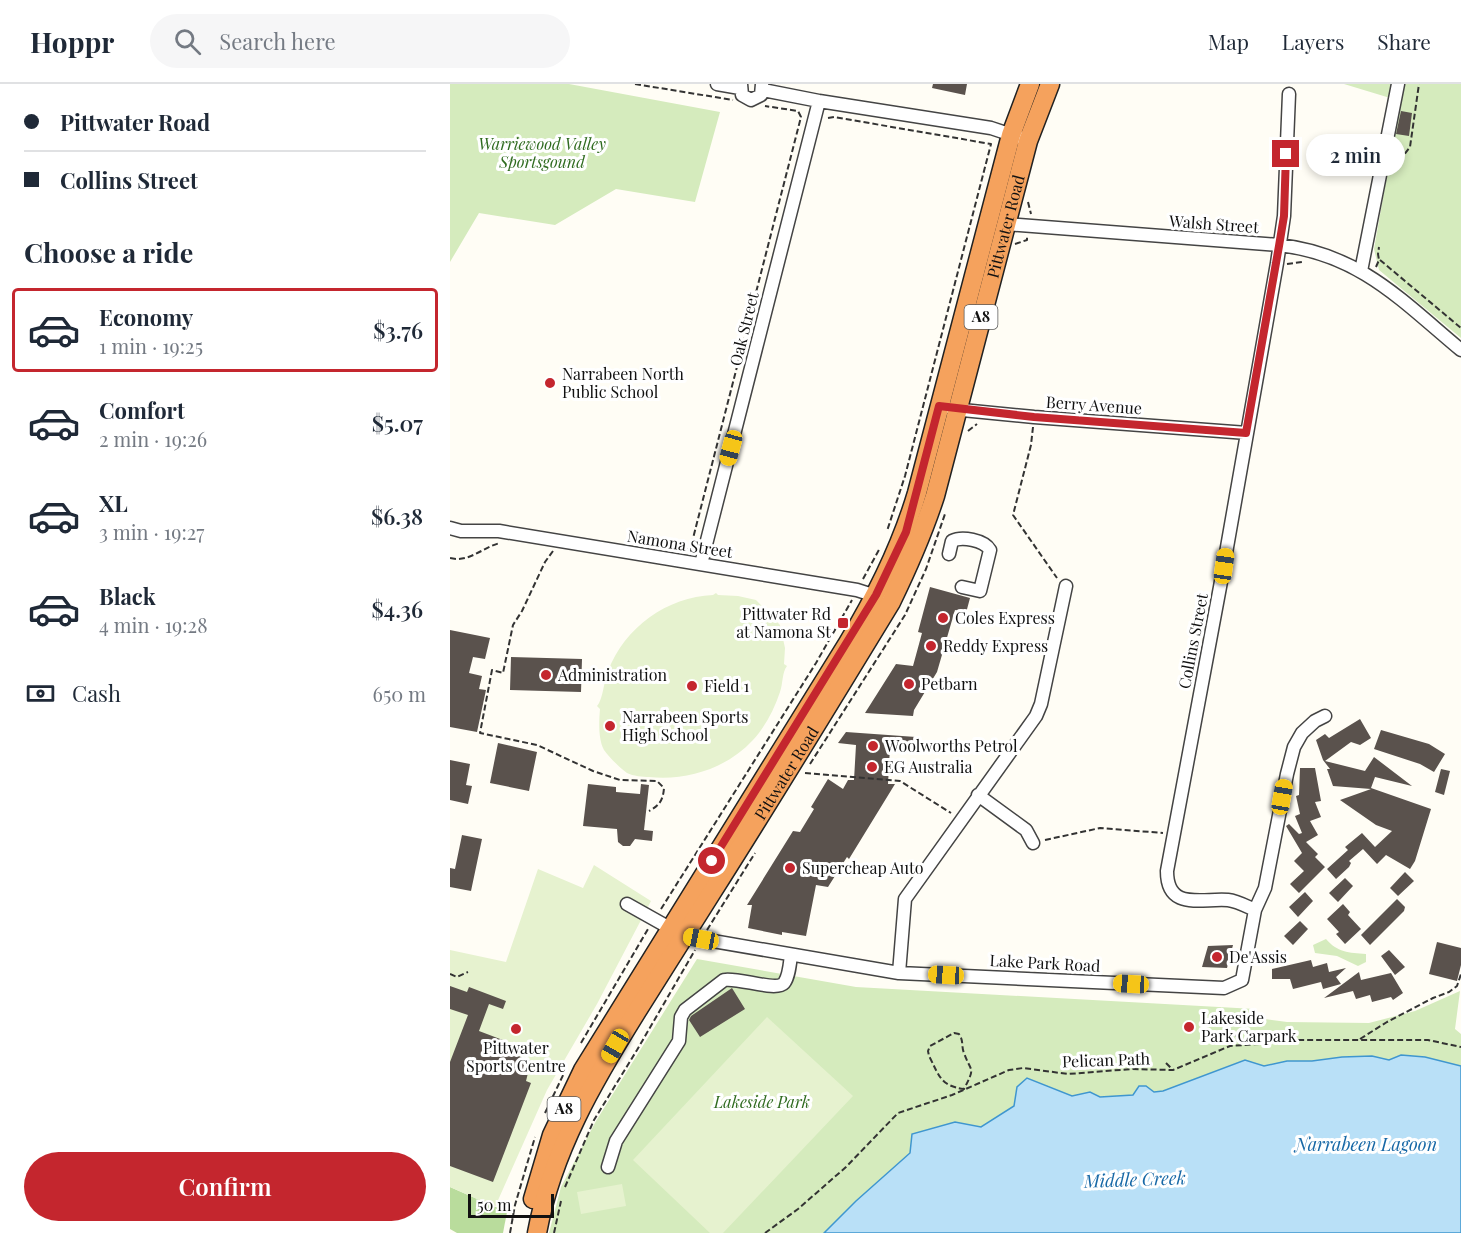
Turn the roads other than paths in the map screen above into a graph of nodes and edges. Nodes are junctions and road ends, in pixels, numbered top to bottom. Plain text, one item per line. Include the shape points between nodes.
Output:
1 (717, 84) edge
2 (1030, 84) edge
3 (1050, 84) edge
4 (1398, 84) edge
5 (740, 86) edge
6 (762, 87) edge
7 (1289, 94) dead end
8 (819, 101) junction
9 (1019, 138) junction
10 (1005, 224) junction
11 (1279, 246) junction
12 (1361, 270) junction
13 (1461, 350) edge
14 (939, 406) junction
15 (958, 410) junction
16 (1246, 433) junction
17 (456, 530) edge
18 (949, 554) dead end
19 (701, 564) junction
20 (1066, 586) road end
21 (962, 587) dead end
22 (884, 599) junction
23 (1325, 716) dead end
24 (978, 795) junction
25 (1033, 843) road end
26 (627, 904) dead end
27 (1255, 910) junction
28 (677, 931) junction
29 (791, 955) junction
30 (900, 973) junction
31 (608, 1167) dead end
32 (525, 1233) edge
33 (537, 1233) edge

1 - 5 street
2 - 9 highway, Pittwater Road / A8
3 - 9 highway, Pittwater Road / A8
4 - 12 street
5 - 6 street via 742,95 752,100 758,98
6 - 8 street
7 - 11 street, Collins Street via 1284,216
8 - 9 street via 991,128
8 - 19 street, Oak Street
9 - 10 highway, Pittwater Road / A8
9 - 14 highway, Pittwater Road / A8
10 - 11 street, Walsh Street
10 - 15 highway, Pittwater Road / A8
11 - 12 street, Walsh Street via 1326,254
11 - 16 street, Collins Street
12 - 13 street, Walsh Street
14 - 15 street, Berry Avenue
14 - 22 highway, Pittwater Road / A8
15 - 16 street, Berry Avenue
15 - 22 highway, Pittwater Road / A8 via 922,534
16 - 27 street, Collins Street via 1167,871 1170,890 1178,897 1191,901 1230,900
17 - 19 street, Namona Street via 499,531
18 - 21 street via 952,542 959,539 985,544 990,550 980,591
19 - 22 street, Namona Street via 857,590
20 - 24 street via 1036,716
22 - 28 highway, Pittwater Road / A8
23 - 27 street via 1309,727 1294,747 1265,888
24 - 25 street via 1026,830
24 - 30 street via 905,899
26 - 28 street
27 - 30 street, Lake Park Road via 1242,980 1224,988
28 - 29 street, Lake Park Road
28 - 32 highway, Pittwater Road / A8 via 583,1070 552,1134
28 - 33 highway, Pittwater Road / A8 via 565,1139
29 - 30 street, Lake Park Road
29 - 31 street via 783,985 724,980 685,1010 679,1041 616,1141

